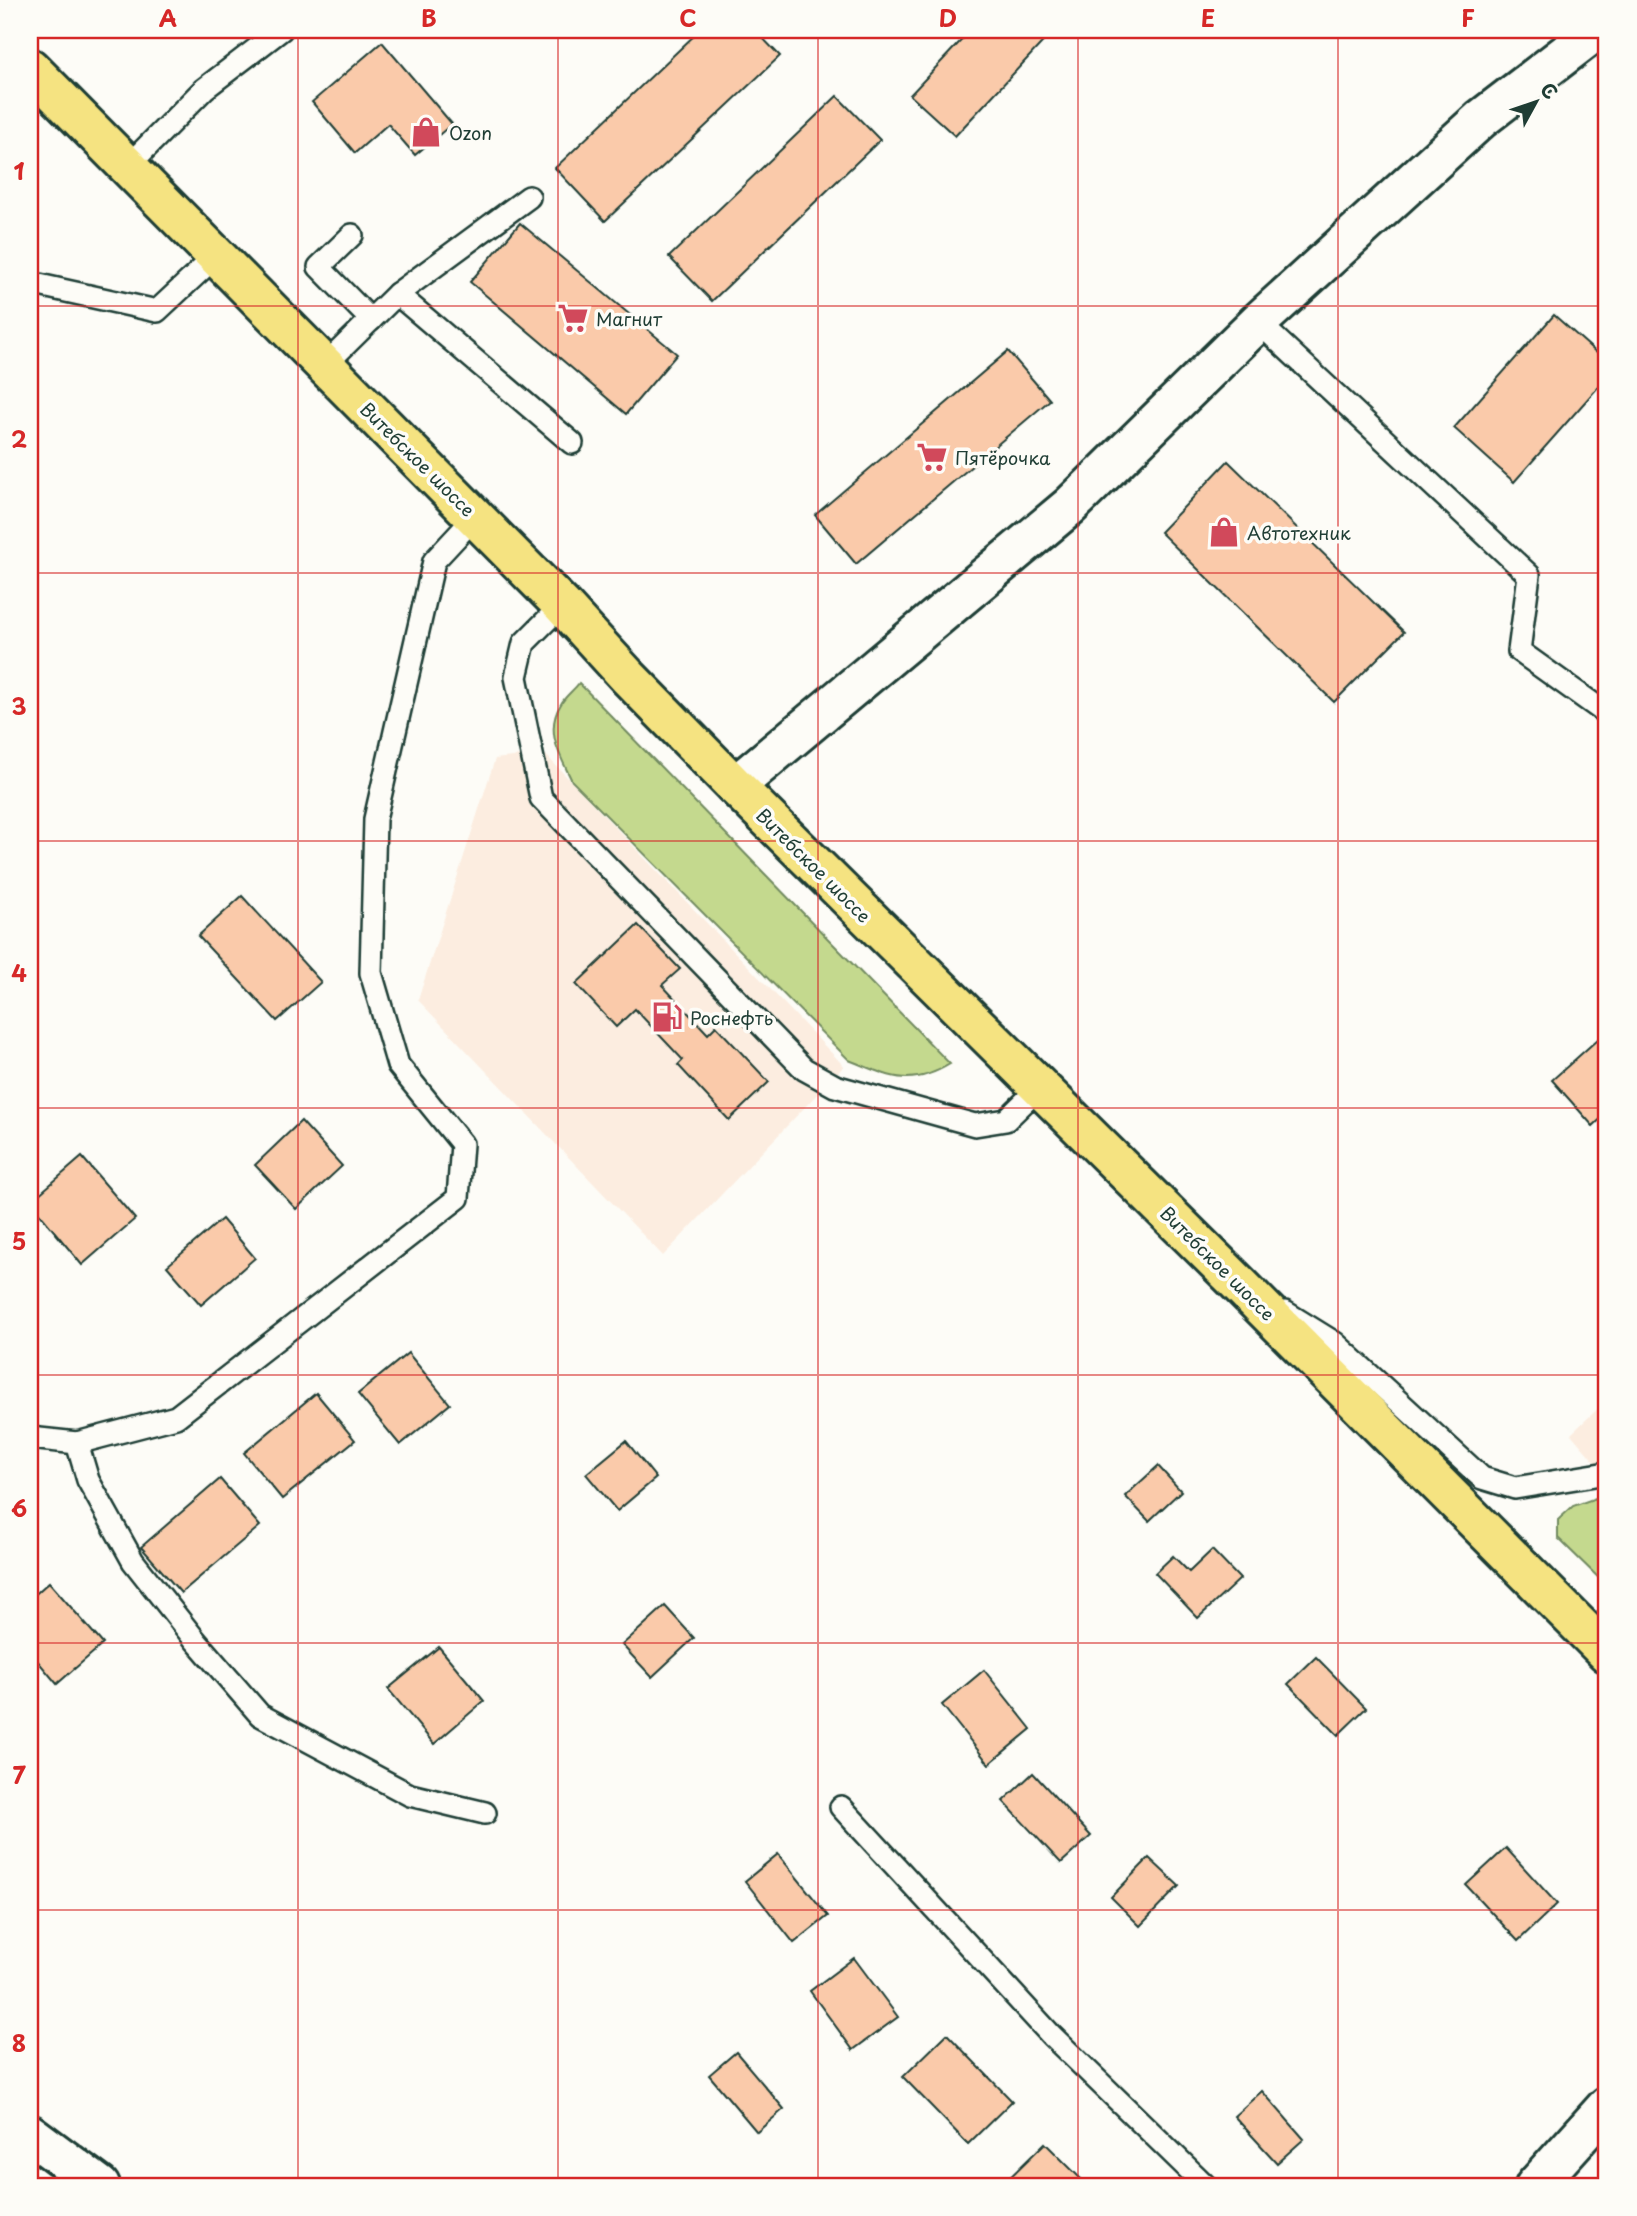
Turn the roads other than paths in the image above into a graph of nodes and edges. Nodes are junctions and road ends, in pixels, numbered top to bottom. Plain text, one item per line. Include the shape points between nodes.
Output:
1 (281, 30) edge
2 (1597, 30) edge
3 (30, 68) edge
4 (128, 166) junction
5 (529, 197) dead end
6 (352, 235) dead end
7 (217, 256) junction
8 (30, 283) edge
9 (397, 294) junction
10 (371, 320) junction
11 (1258, 322) junction
12 (325, 365) junction
13 (572, 443) dead end
14 (475, 517) junction
15 (562, 605) junction
16 (1607, 714) edge
17 (735, 786) junction
18 (1039, 1088) junction
19 (1240, 1285) junction
20 (30, 1438) edge
21 (77, 1443) junction
22 (1607, 1473) edge
23 (1607, 1653) edge
24 (841, 1807) dead end
25 (485, 1813) dead end
26 (1607, 2106) edge
27 (30, 2134) edge
28 (100, 2186) edge
29 (1206, 2186) edge
30 (1535, 2186) edge

1 - 4 lane via 204,89
2 - 11 street via 1481,119
3 - 4 main road, Витебское шоссе
4 - 7 main road, Витебское шоссе
5 - 9 lane
6 - 10 lane via 319,267
7 - 8 lane via 158,311
7 - 12 main road, Витебское шоссе
9 - 10 lane
9 - 13 lane
10 - 12 lane
11 - 16 lane via 1529,575 1519,651
11 - 17 street via 1070,506
12 - 14 main road, Витебское шоссе
14 - 15 main road, Витебское шоссе
14 - 21 lane via 434,561 375,819 371,973 398,1065 462,1144 458,1198 176,1417
15 - 17 main road, Витебское шоссе
15 - 18 lane via 524,643 516,677 541,798 804,1069 835,1086 975,1125 1006,1120
17 - 18 main road, Витебское шоссе
18 - 19 main road, Витебское шоссе
19 - 22 lane via 1335,1343 1482,1478 1515,1488
19 - 23 main road, Витебское шоссе
20 - 21 lane
21 - 25 lane via 88,1480 133,1560 260,1715 410,1795
24 - 29 lane via 1052,2036
26 - 30 street
27 - 28 street

